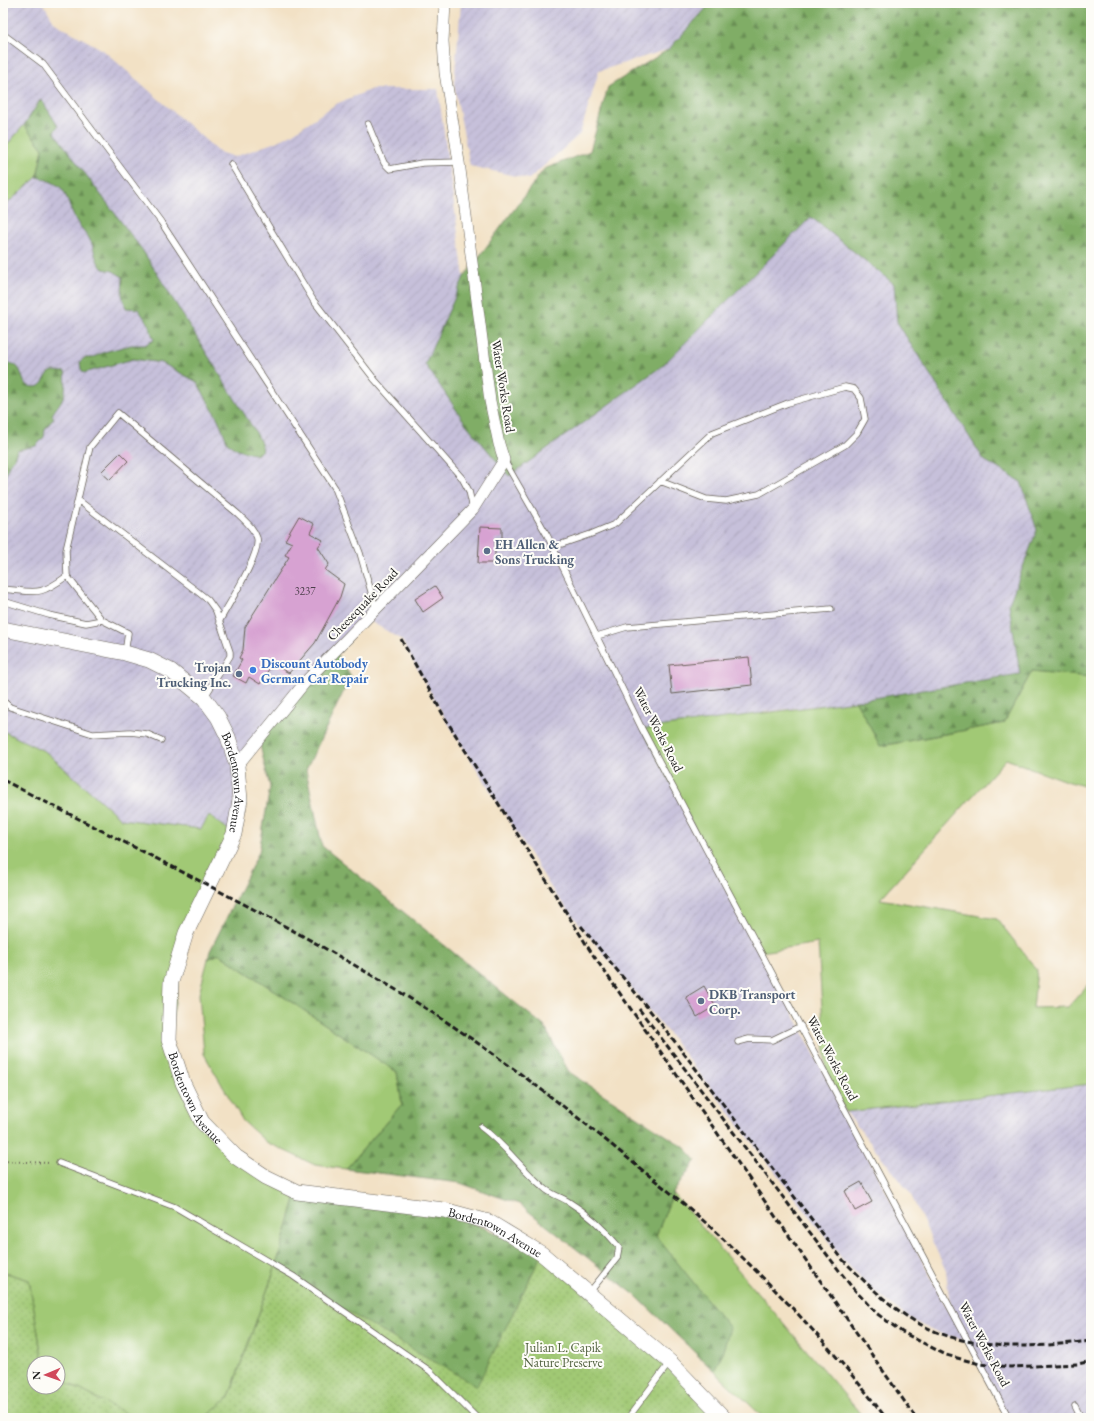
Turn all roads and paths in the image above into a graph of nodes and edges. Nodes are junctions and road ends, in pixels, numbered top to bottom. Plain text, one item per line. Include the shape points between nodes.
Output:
1 (445, 3) edge
2 (3, 34) edge
3 (368, 124) dead end
4 (459, 162) junction
5 (231, 164) dead end
6 (504, 460) junction
7 (660, 481) junction
8 (78, 500) junction
9 (473, 509) junction
10 (553, 547) junction
11 (67, 576) junction
12 (3, 589) edge
13 (3, 601) edge
14 (376, 609) junction
15 (831, 609) dead end
16 (102, 620) junction
17 (219, 622) junction
18 (3, 629) edge
19 (597, 636) junction
20 (125, 653) junction
21 (204, 698) junction
22 (3, 702) edge
23 (162, 740) dead end
24 (237, 766) junction
25 (801, 1026) junction
26 (738, 1042) dead end
27 (481, 1127) dead end
28 (3, 1161) edge
29 (59, 1163) joint
30 (589, 1294) junction
31 (670, 1362) junction
32 (1075, 1406) dead end
33 (477, 1418) edge
34 (628, 1418) edge
35 (724, 1418) edge
36 (1009, 1418) edge
37 (1081, 1418) edge

1 - 4 street, Water Works Road via 445,73
2 - 14 lane via 43,64 161,222 334,488 360,553
3 - 4 lane via 384,162 390,169 422,163
4 - 6 street, Water Works Road via 490,401
5 - 9 lane via 313,300 375,380 462,478 469,491
6 - 9 street, Cheesequake Road
6 - 10 lane, Water Works Road
7 - 7 lane via 712,433 788,403 845,387 854,389 861,398 865,419 857,433 845,445 759,494 726,501 706,499
7 - 10 lane via 615,524
8 - 11 lane via 66,550
8 - 17 lane via 208,600 216,611
8 - 17 lane via 90,447 118,412 247,523 254,532 257,543 253,558
9 - 14 street, Cheesequake Road
10 - 19 lane, Water Works Road
11 - 12 lane via 48,590 34,593
11 - 16 lane
13 - 16 lane via 86,623
14 - 24 street, Cheesequake Road via 307,680
15 - 19 lane via 627,627
16 - 20 lane via 128,633
17 - 21 lane via 230,656
18 - 20 main road, Bordentown Avenue
19 - 25 lane, Water Works Road via 642,729
20 - 21 main road, Bordentown Avenue via 149,660 171,671
21 - 24 main road, Bordentown Avenue via 228,737
22 - 23 lane via 10,707 93,734 130,732 147,734
24 - 30 main road, Bordentown Avenue via 240,800 234,834 186,933 171,982 169,1040 183,1083 202,1122 236,1157 266,1177 297,1192 444,1210 489,1222 542,1254
25 - 26 lane via 772,1040 748,1039
25 - 36 lane, Water Works Road
27 - 30 lane via 553,1196 569,1201 598,1222 619,1247 617,1258
28 - 29 path
29 - 33 lane via 175,1207 293,1276 430,1371
30 - 31 main road, Bordentown Avenue
31 - 34 lane
31 - 35 main road, Bordentown Avenue
32 - 37 lane

